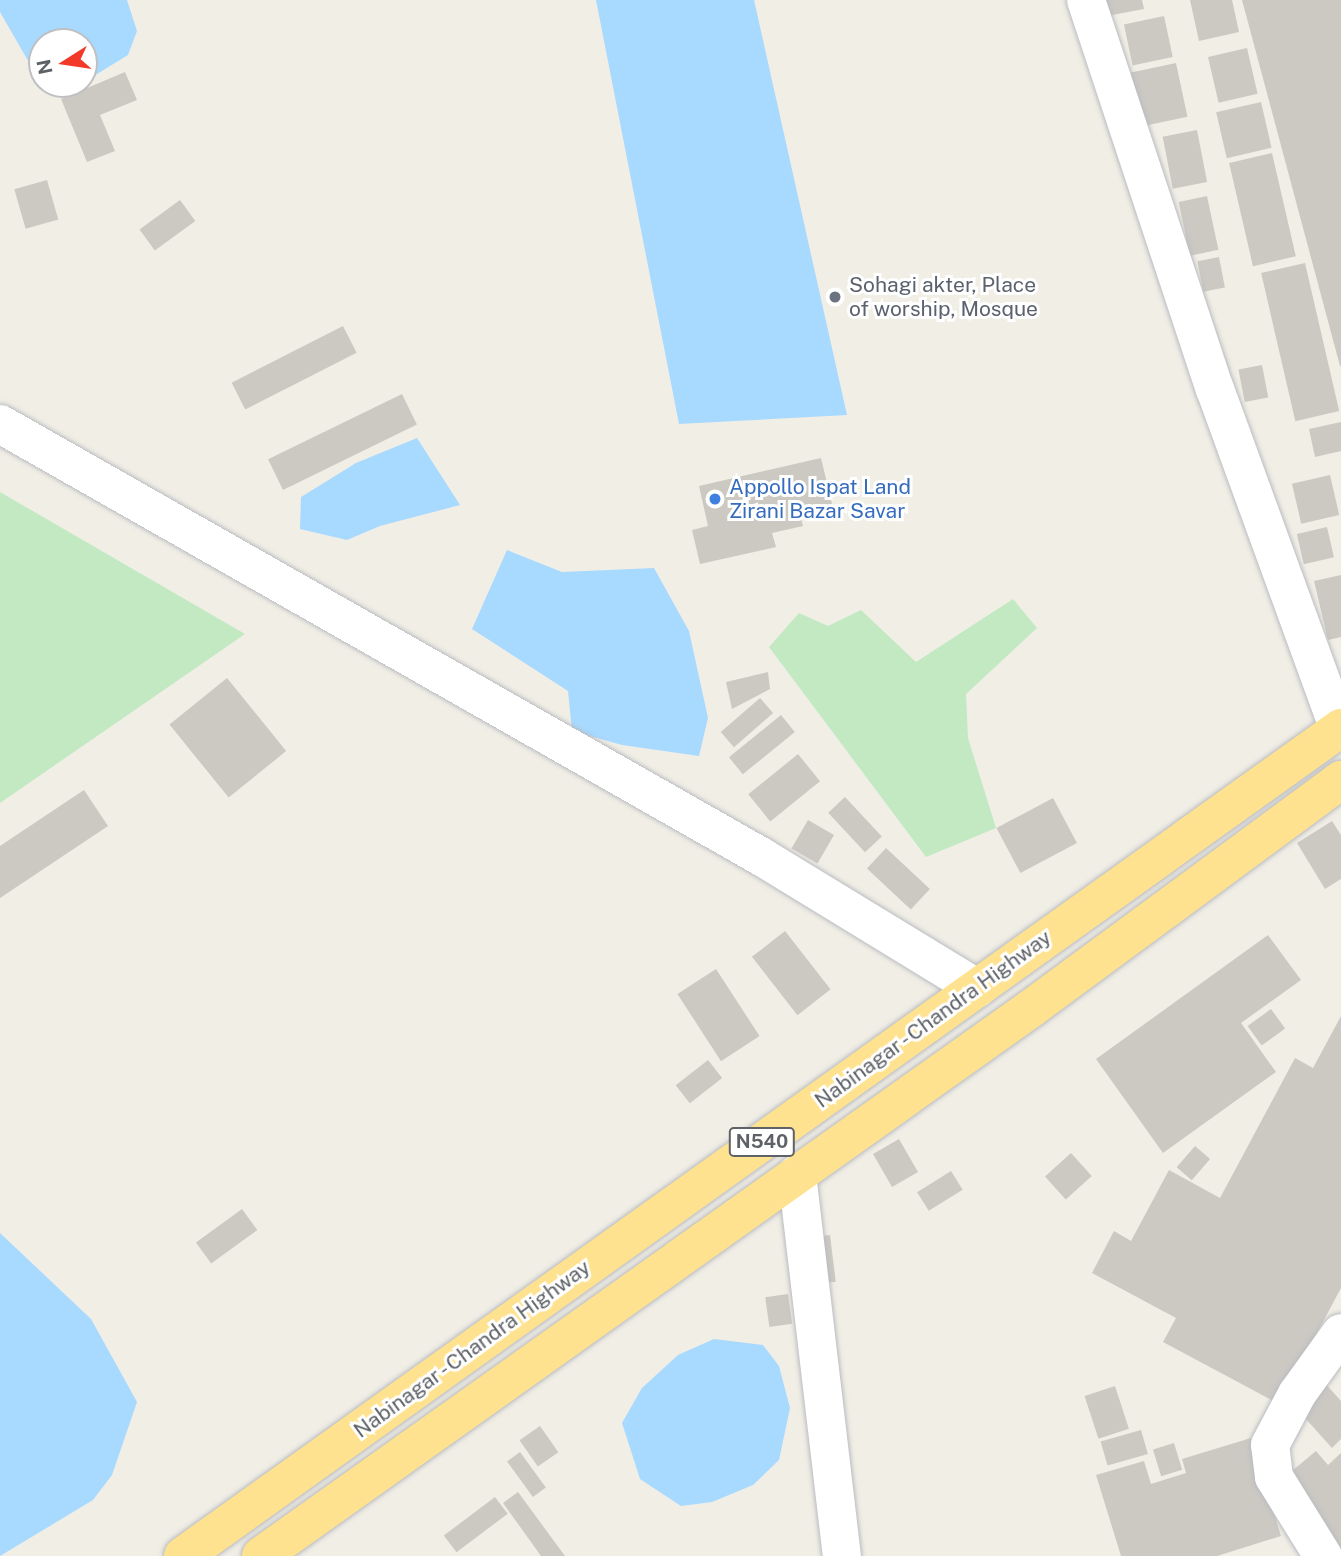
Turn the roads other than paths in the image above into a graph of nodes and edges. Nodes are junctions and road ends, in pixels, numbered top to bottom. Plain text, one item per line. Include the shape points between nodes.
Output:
1 (1086, 0) edge
2 (0, 424) edge
3 (1340, 728) edge
4 (1341, 780) edge
5 (977, 988) junction
6 (797, 1174) junction
7 (1341, 1334) edge
8 (183, 1556) edge
9 (261, 1556) edge
10 (842, 1556) edge
11 (1324, 1556) edge

1 - 3 street via 1215,389
2 - 5 street via 762,858
3 - 5 highway, Nabinagar - Chandra Highway / N540
4 - 6 highway, N540
5 - 8 highway, Nabinagar - Chandra Highway / N540
6 - 9 highway, N540
6 - 10 street
7 - 11 street via 1297,1394 1270,1444 1274,1477

